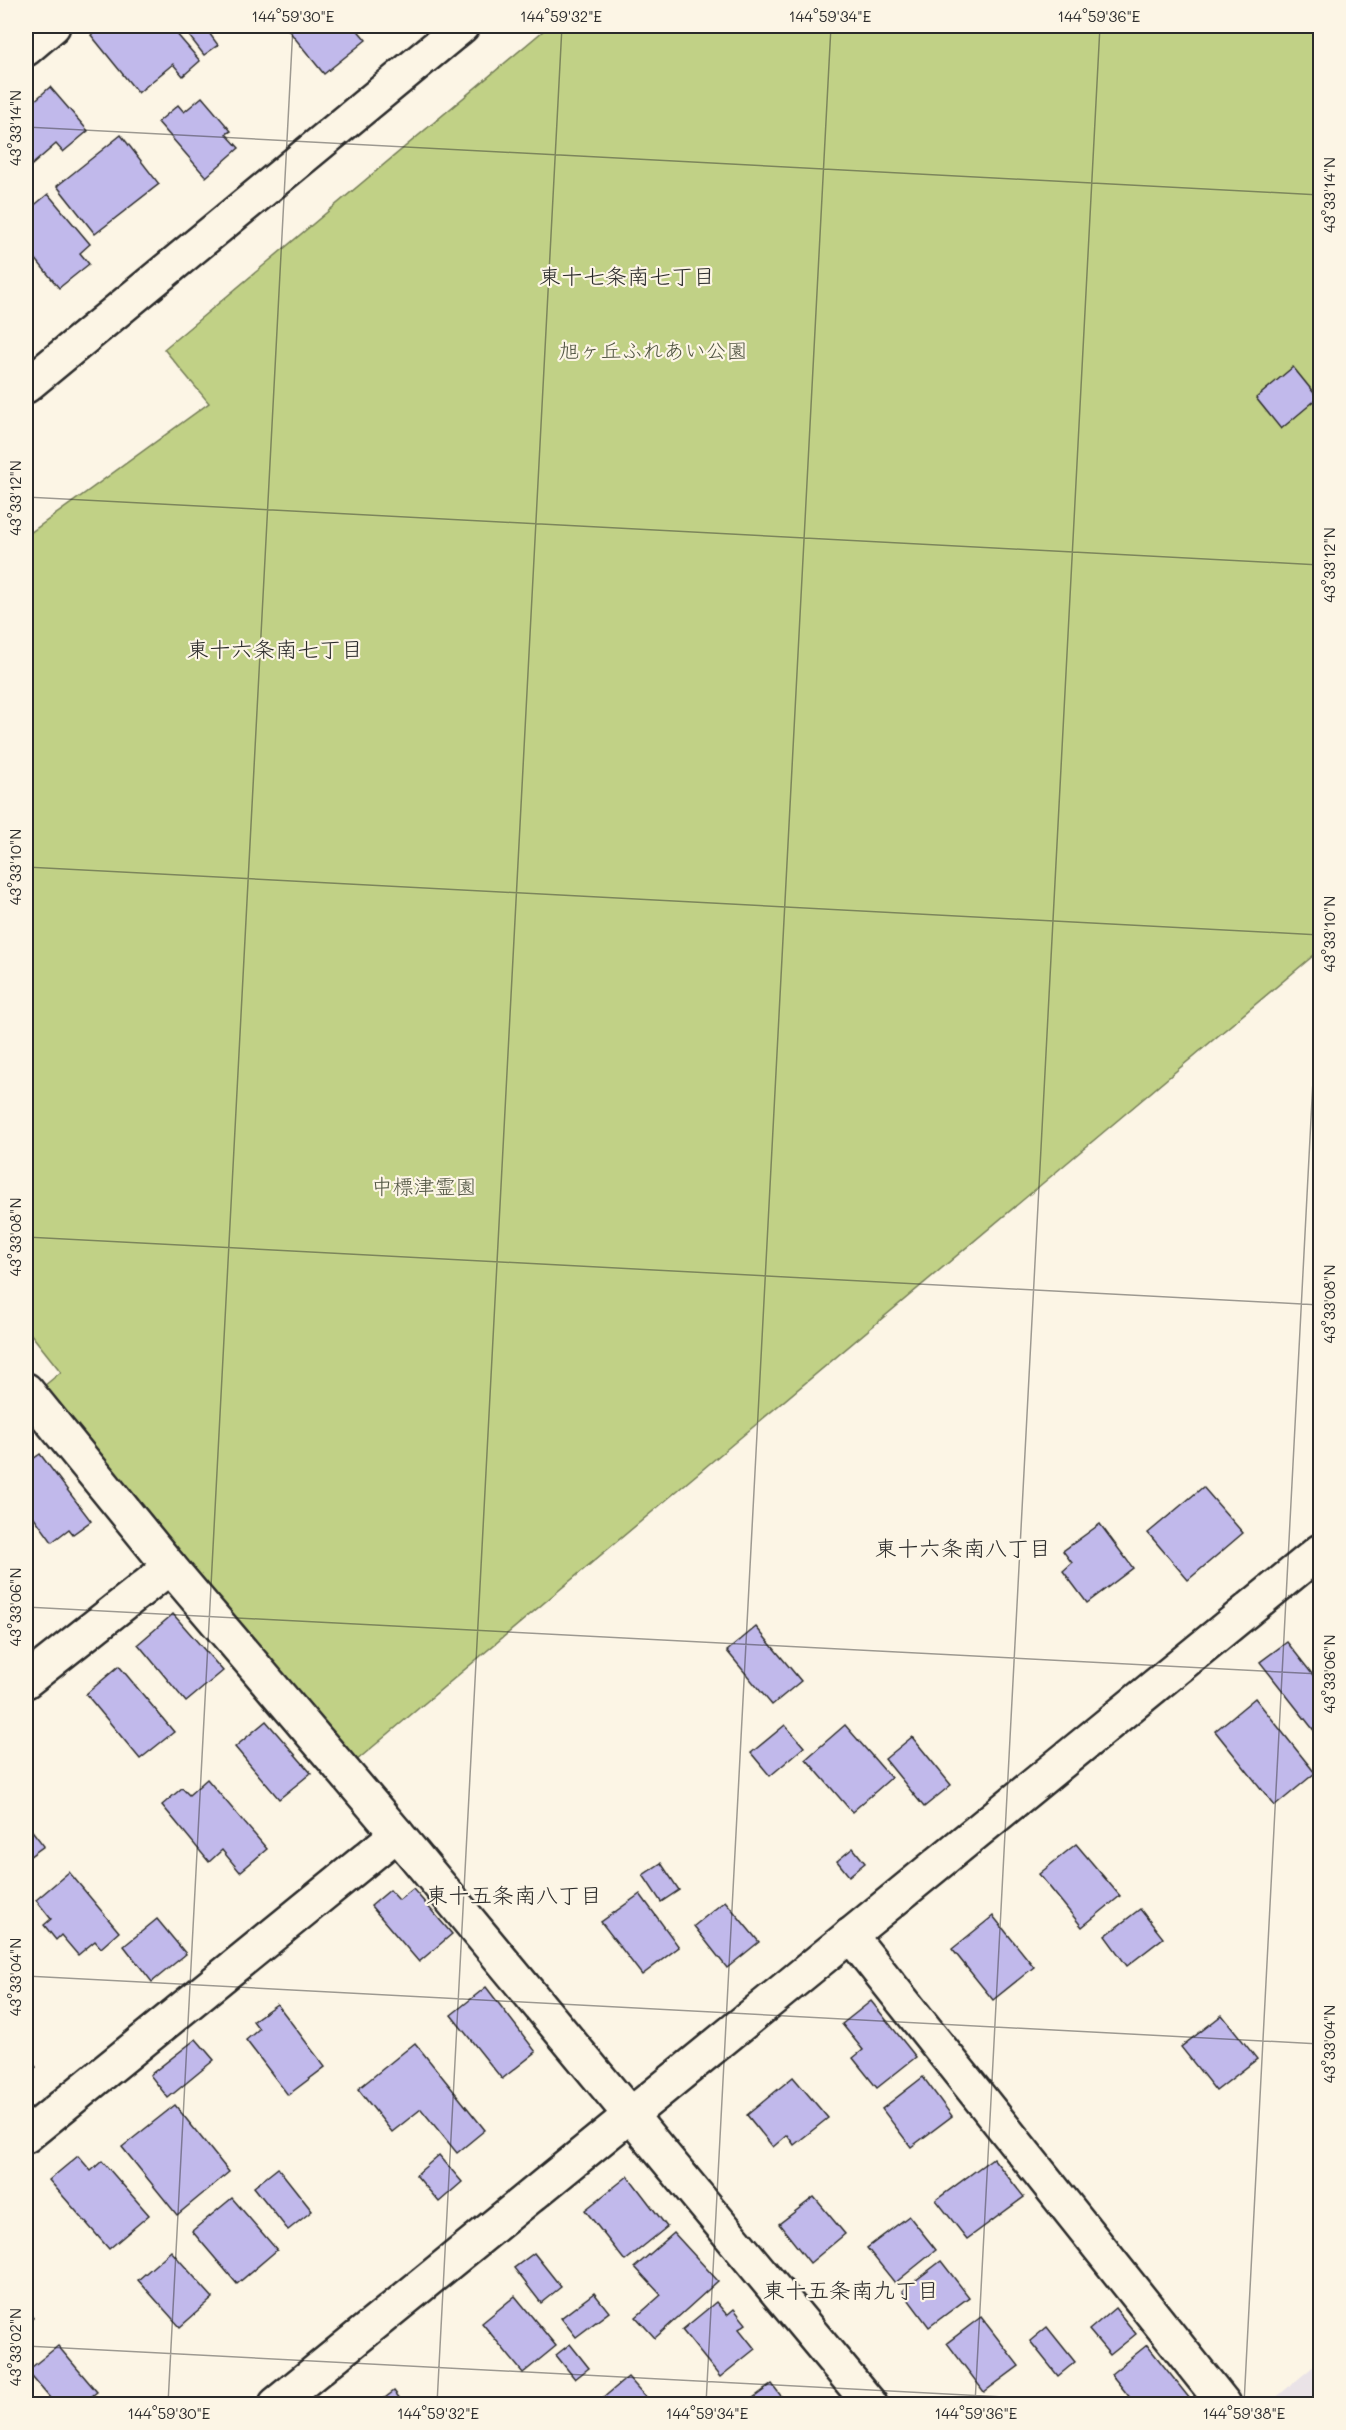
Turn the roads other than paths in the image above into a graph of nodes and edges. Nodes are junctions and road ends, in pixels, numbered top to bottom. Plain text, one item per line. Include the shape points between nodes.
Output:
1 (53, 26) edge
2 (462, 26) edge
3 (26, 49) edge
4 (26, 386) edge
5 (26, 1390) edge
6 (1320, 1551) edge
7 (170, 1567) junction
8 (26, 1682) edge
9 (397, 1834) junction
10 (850, 1935) junction
11 (629, 2113) junction
12 (26, 2136) edge
13 (276, 2404) edge
14 (870, 2404) edge
15 (1224, 2404) edge

1 - 3 street
2 - 4 street
5 - 7 street
6 - 10 street
7 - 8 street
7 - 9 street
9 - 11 street
9 - 12 street
10 - 11 street
10 - 15 street
11 - 13 street
11 - 14 street

